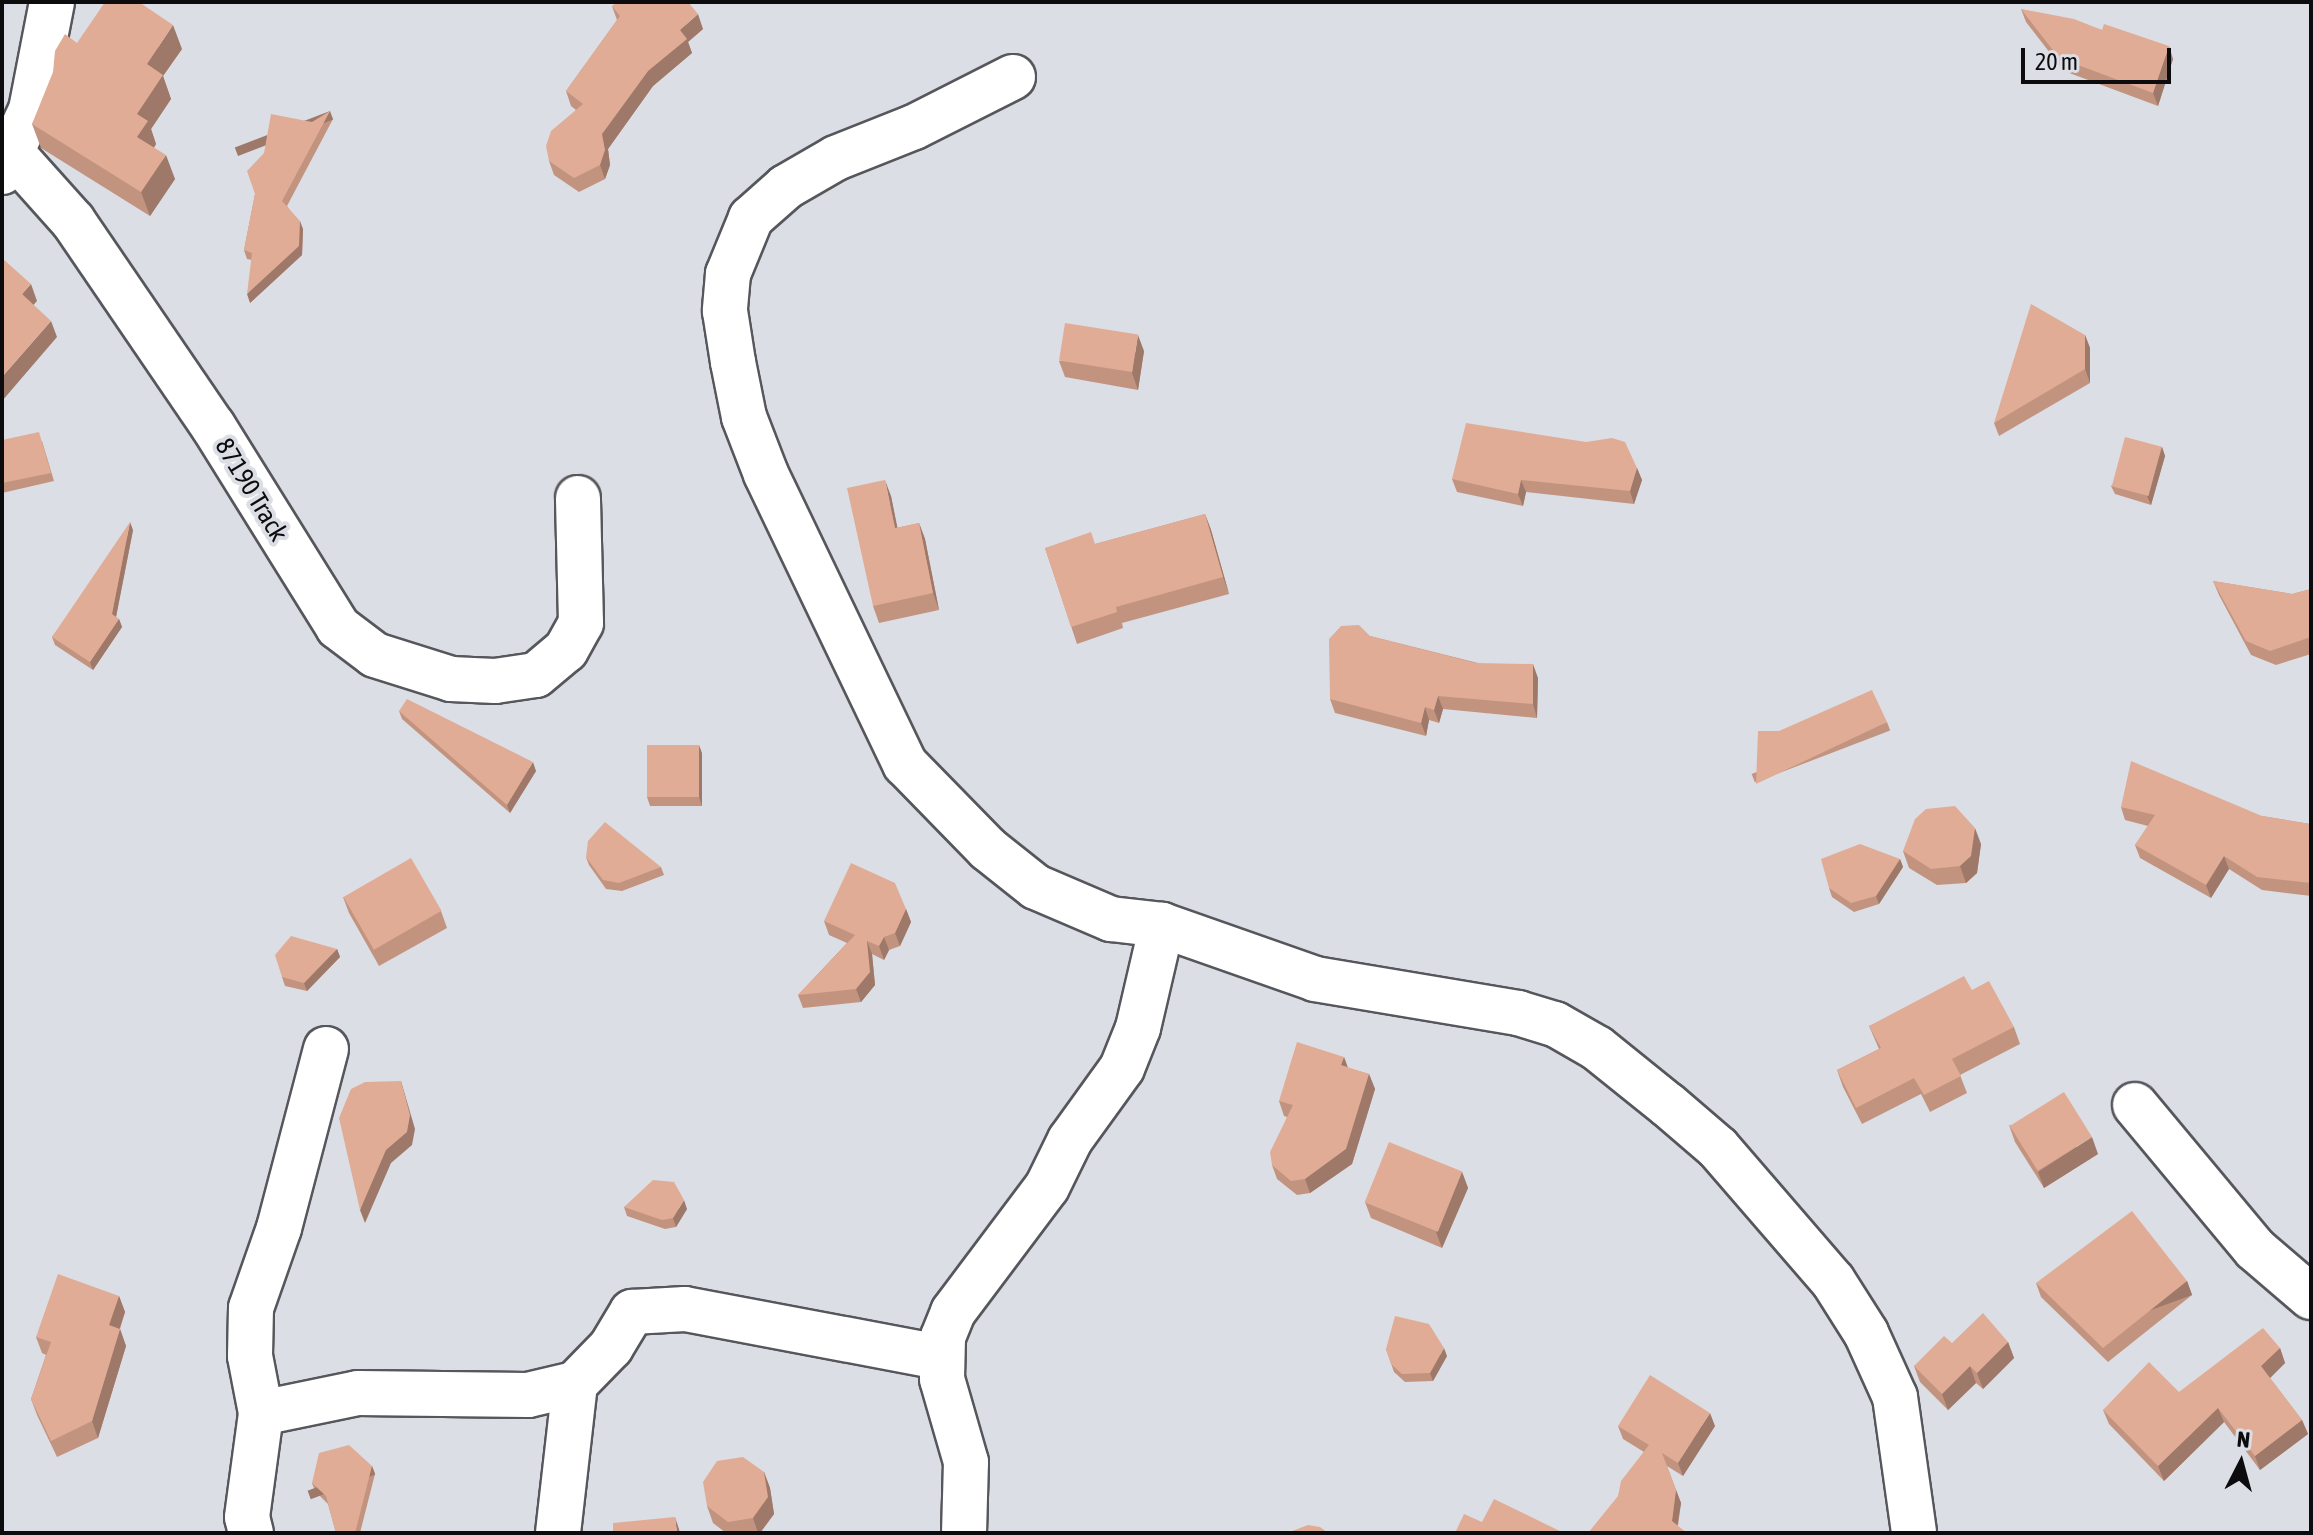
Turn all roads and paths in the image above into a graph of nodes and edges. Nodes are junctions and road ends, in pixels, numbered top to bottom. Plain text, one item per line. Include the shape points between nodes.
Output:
1 (52, 2) edge
2 (1013, 77) dead end
3 (7, 163) edge
4 (578, 498) dead end
5 (1162, 925) junction
6 (326, 1049) dead end
7 (2135, 1105) dead end
8 (2311, 1297) edge
9 (938, 1357) junction
10 (575, 1384) junction
11 (261, 1413) junction
12 (251, 1533) edge
13 (558, 1533) edge
14 (964, 1533) edge
15 (1914, 1533) edge

1 - 3 street, 87190 Track via 42,67
2 - 5 street via 914,127 836,158 786,187 751,218 728,274 725,311 733,362 744,417 766,474 905,764 988,849 1036,887 1111,919
3 - 4 street, 87190 Track via 73,221 213,426 338,627 375,655 451,679 495,681 536,675 566,650 581,623
5 - 9 street via 1138,1028 1122,1068 1070,1140 1047,1187 953,1312
5 - 15 street via 1315,979 1555,1024 1597,1048 1668,1105 1718,1148 1833,1281 1866,1333 1895,1397
6 - 11 street via 279,1228 251,1308 250,1356
7 - 8 street via 2255,1249
9 - 10 street via 685,1309 632,1312 611,1347
9 - 14 street via 966,1462
10 - 11 street via 528,1395 358,1393
10 - 13 street
11 - 12 street via 247,1517

